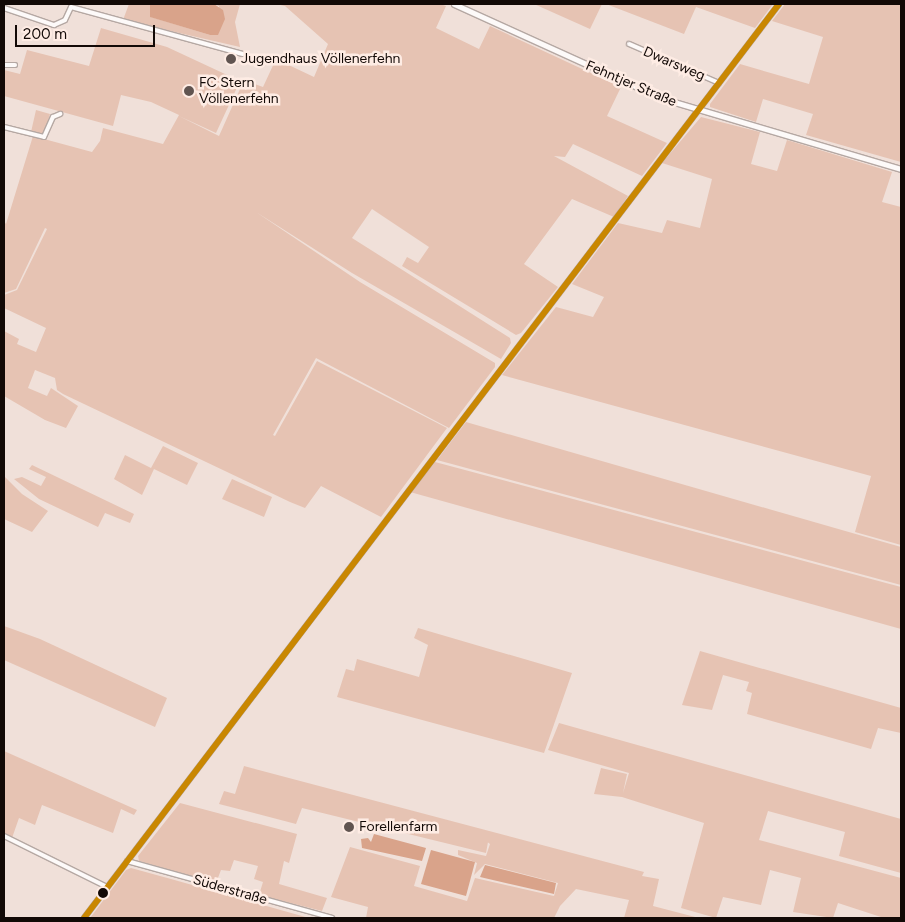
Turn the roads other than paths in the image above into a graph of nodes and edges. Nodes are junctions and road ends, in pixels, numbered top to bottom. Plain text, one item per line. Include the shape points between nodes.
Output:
1 (454, 4) edge
2 (779, 4) edge
3 (4, 8) edge
4 (629, 44) dead end
5 (243, 54) dead end
6 (15, 65) dead end
7 (4, 66) edge
8 (719, 83) junction
9 (698, 110) junction
10 (60, 114) dead end
11 (4, 127) edge
12 (901, 169) edge
13 (4, 836) edge
14 (127, 861) junction
15 (107, 887) junction
16 (84, 918) edge
17 (332, 918) edge

1 - 9 street, Fehntjer Straße via 641,90
2 - 8 street, Dwarsweg
3 - 5 street via 54,25 61,24 72,8
4 - 8 street, Dwarsweg
6 - 7 street
8 - 9 street, Dwarsweg
9 - 12 street, Fehntjer Straße
9 - 14 street, Dwarsweg
10 - 11 street via 52,118 44,137
13 - 15 street
14 - 15 street, Dwarsweg
14 - 17 street, Süderstraße
15 - 16 street, Dwarsweg

